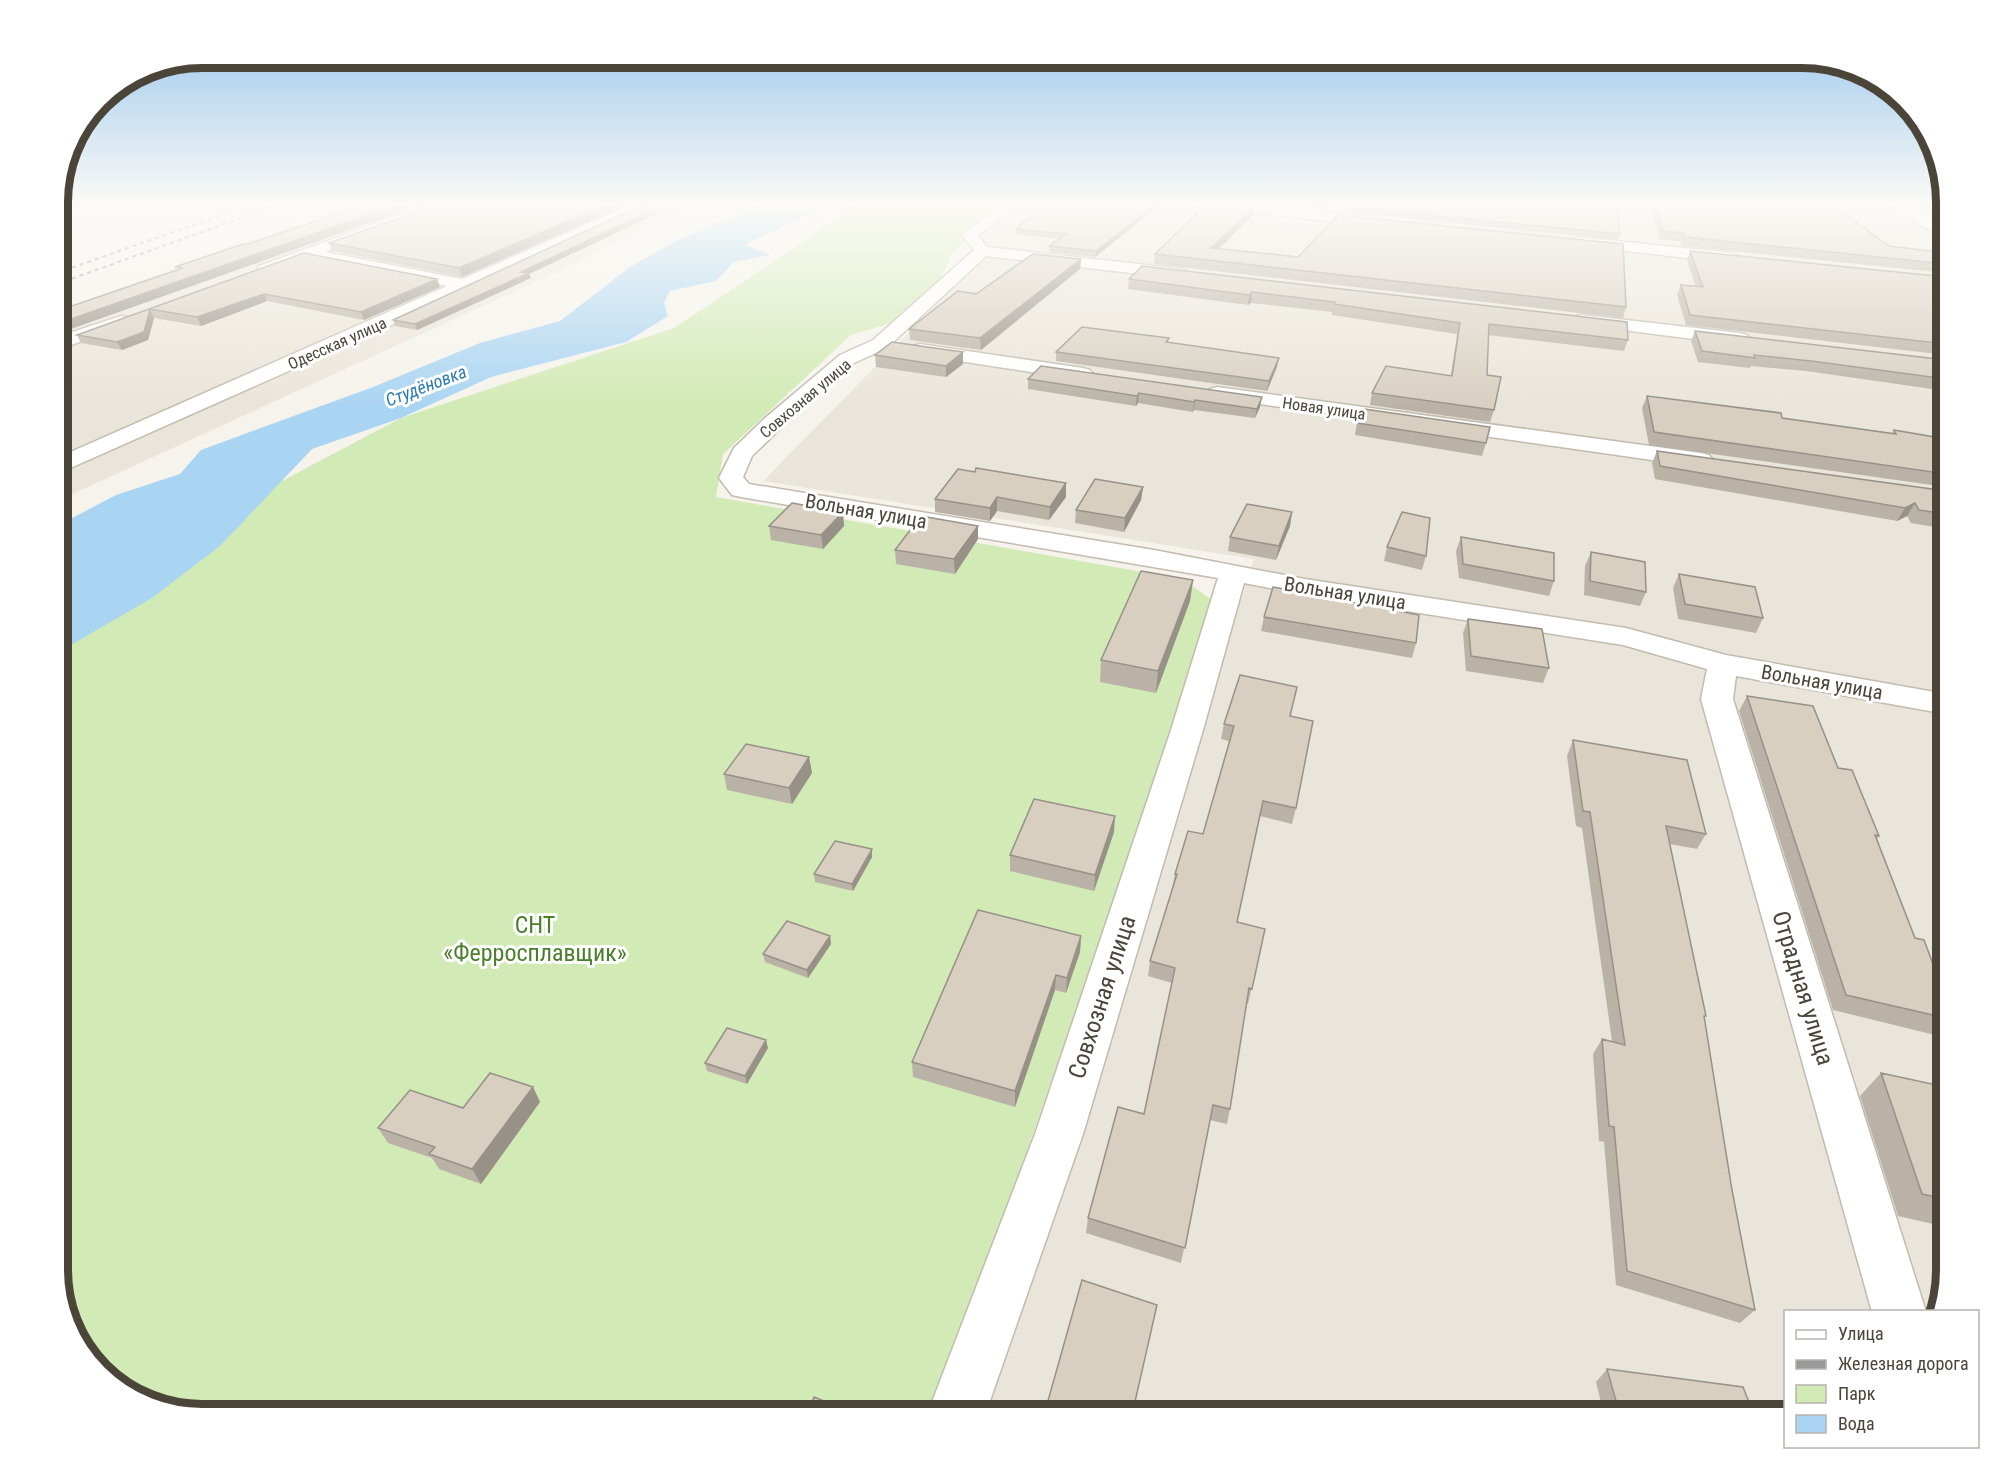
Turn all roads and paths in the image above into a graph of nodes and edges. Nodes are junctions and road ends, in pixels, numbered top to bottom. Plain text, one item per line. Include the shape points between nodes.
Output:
1 (263, 271) edge
2 (401, 271) edge
3 (497, 271) edge
4 (960, 271) edge
5 (1155, 271) edge
6 (254, 274) edge
7 (1202, 276) edge
8 (466, 285) junction
9 (134, 317) edge
10 (1568, 319) edge
11 (68, 340) edge
12 (1757, 341) edge
13 (880, 344) junction
14 (1099, 376) edge
15 (1191, 389) edge
16 (68, 462) edge
17 (1727, 464) edge
18 (741, 490) joint
19 (1233, 575) junction
20 (1723, 664) junction
21 (1936, 702) edge
22 (1899, 1310) edge
23 (960, 1404) edge

1 - 6 street
2 - 8 street
3 - 8 street, Одесская улица
4 - 13 street, Совхозная улица
5 - 7 street
8 - 16 street, Одесская улица
9 - 11 street
10 - 12 street
13 - 14 street
13 - 18 street, Совхозная улица via 847,359 742,453 731,478
15 - 17 street, Новая улица
18 - 19 street, Вольная улица via 1154,558
19 - 20 street, Вольная улица via 1626,637
19 - 23 street, Совхозная улица via 1059,1134
20 - 21 street, Вольная улица
20 - 22 street, Отрадная улица via 1717,699

